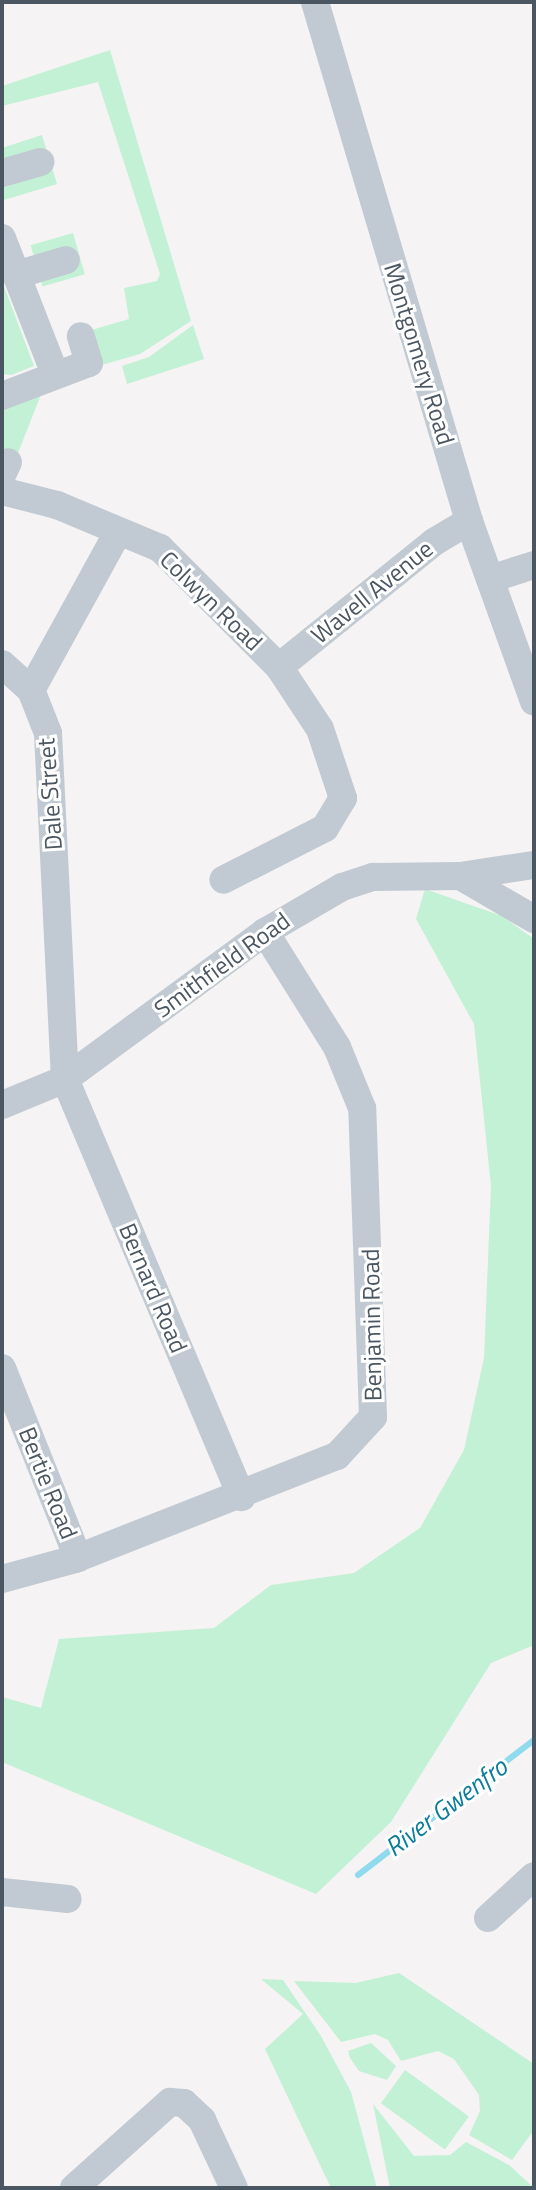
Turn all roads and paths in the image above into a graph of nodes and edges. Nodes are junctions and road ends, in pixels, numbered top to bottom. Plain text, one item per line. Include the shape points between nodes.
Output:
1 (314, 2) edge
2 (40, 162) dead end
3 (2, 173) edge
4 (2, 238) edge
5 (66, 260) dead end
6 (16, 275) junction
7 (81, 336) dead end
8 (55, 374) junction
9 (2, 396) edge
10 (2, 491) edge
11 (469, 521) junction
12 (118, 533) junction
13 (534, 565) edge
14 (490, 579) junction
15 (2, 664) edge
16 (279, 667) junction
17 (31, 690) junction
18 (534, 702) edge
19 (534, 866) edge
20 (460, 876) junction
21 (223, 881) dead end
22 (534, 919) edge
23 (265, 932) junction
24 (65, 1079) junction
25 (2, 1105) edge
26 (2, 1368) edge
27 (242, 1497) junction
28 (78, 1558) junction
29 (2, 1579) edge
30 (534, 1876) edge
31 (2, 1892) edge
32 (68, 1899) dead end
33 (488, 1918) dead end
34 (74, 2188) edge
35 (234, 2188) edge

1 - 11 street, Montgomery Road
2 - 3 street
4 - 6 street
5 - 6 street
6 - 8 street
7 - 8 street via 89,363
8 - 9 street
10 - 12 street, Colwyn Road via 57,505
11 - 14 street, Montgomery Road
11 - 16 street, Wavell Avenue via 434,542
12 - 16 street, Colwyn Road via 160,548
12 - 17 street
13 - 14 street
14 - 18 street, Montgomery Road
15 - 17 street
16 - 21 street, Colwyn Road via 320,729 343,798 325,828
17 - 24 street, Dale Street via 48,733
19 - 20 street, Smithfield Road
20 - 22 street
20 - 23 street, Smithfield Road via 373,877 342,887
23 - 24 street, Smithfield Road
23 - 27 street, Benjamin Road via 337,1047 362,1108 376,1387 373,1417 359,1439 337,1456
24 - 25 street, Smithfield Road
24 - 27 street, Bernard Road
26 - 28 street, Bertie Road
27 - 28 street, Benjamin Road
28 - 29 street, Benjamin Road
30 - 33 street
31 - 32 street
34 - 35 street via 170,2102 184,2103 202,2120

